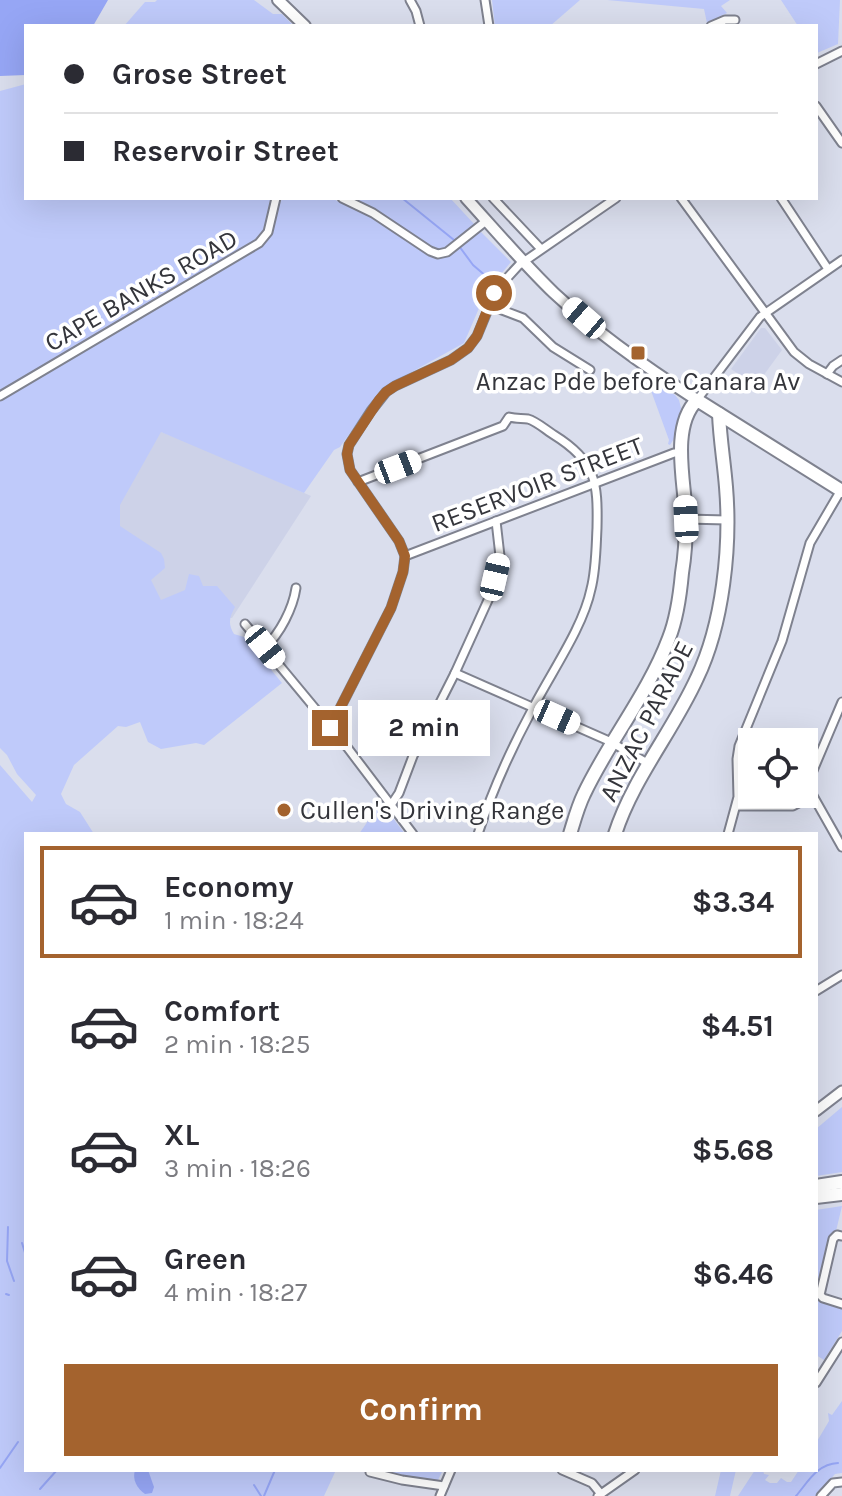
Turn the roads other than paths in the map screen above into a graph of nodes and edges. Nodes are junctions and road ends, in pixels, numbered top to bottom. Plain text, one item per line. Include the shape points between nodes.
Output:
1 (278, 0) edge
2 (410, 0) edge
3 (485, 0) edge
4 (735, 20) dead end
5 (303, 24) edge
6 (420, 24) edge
7 (489, 24) edge
8 (716, 24) edge
9 (842, 51) edge
10 (818, 63) edge
11 (818, 109) edge
12 (842, 143) edge
13 (276, 200) edge
14 (346, 200) edge
15 (468, 200) edge
16 (495, 200) edge
17 (613, 200) edge
18 (682, 200) edge
19 (782, 200) edge
20 (486, 221) junction
21 (541, 249) junction
22 (842, 260) edge
23 (523, 261) junction
24 (828, 269) junction
25 (489, 305) junction
26 (765, 313) junction
27 (842, 360) edge
28 (590, 370) dead end
29 (827, 374) junction
30 (842, 382) edge
31 (680, 389) junction
32 (0, 396) edge
33 (697, 400) junction
34 (719, 414) junction
35 (685, 419) junction
36 (681, 453) junction
37 (358, 482) junction
38 (595, 483) junction
39 (841, 490) edge
40 (686, 519) junction
41 (727, 520) junction
42 (496, 521) junction
43 (405, 556) junction
44 (296, 588) dead end
45 (245, 624) dead end
46 (265, 647) junction
47 (455, 673) junction
48 (842, 702) edge
49 (533, 707) junction
50 (330, 728) junction
51 (612, 742) junction
52 (818, 759) edge
53 (649, 764) junction
54 (391, 805) junction
55 (737, 806) joint
56 (818, 806) edge
57 (411, 832) edge
58 (479, 832) edge
59 (571, 832) edge
60 (616, 832) edge
61 (729, 832) edge
62 (842, 847) edge
63 (842, 975) edge
64 (818, 990) edge
65 (842, 1091) edge
66 (818, 1109) edge
67 (818, 1184) edge
68 (842, 1186) edge
69 (818, 1196) edge
70 (842, 1236) edge
71 (842, 1304) edge
72 (842, 1342) edge
73 (818, 1380) edge
74 (370, 1472) dead end
75 (450, 1472) edge
76 (567, 1472) edge
77 (632, 1472) edge
78 (842, 1482) edge
79 (444, 1486) junction
80 (600, 1495) edge
81 (440, 1496) edge
82 (821, 1496) edge

1 - 5 main road
2 - 6 street
3 - 7 street
4 - 8 street
9 - 10 street
11 - 12 street
13 - 32 street, CAPE BANKS ROAD via 268,232 259,243
14 - 20 street via 438,254
15 - 20 main road
16 - 21 street
17 - 21 street
18 - 26 street
19 - 24 street
20 - 23 main road
21 - 23 street
22 - 24 street
23 - 25 street
23 - 31 main road via 584,318
24 - 26 street
25 - 28 street via 523,318 553,347
25 - 37 street via 468,348 395,386 379,400 349,445 348,462
26 - 29 street via 801,359
26 - 33 street
27 - 29 street
29 - 30 street
31 - 33 main road
31 - 35 main road
33 - 34 main road
33 - 35 main road, ANZAC PARADE
34 - 39 main road
34 - 41 main road, ANZAC PARADE
35 - 36 main road, ANZAC PARADE
36 - 38 street, RESERVOIR STREET
36 - 40 main road, ANZAC PARADE
37 - 38 street via 503,426 509,417 528,419 567,443
37 - 43 street
38 - 42 street, RESERVOIR STREET
38 - 49 street via 591,590
39 - 55 street via 810,543 779,649 739,746
40 - 41 street
40 - 51 main road, ANZAC PARADE via 678,606 669,637
41 - 53 main road, ANZAC PARADE via 720,599 708,651
42 - 43 street, RESERVOIR STREET
42 - 47 street via 500,556 495,577
43 - 50 street, RESERVOIR STREET via 391,608
44 - 46 street via 294,601
45 - 46 street
46 - 50 street
47 - 49 street
47 - 54 street
48 - 52 street
49 - 51 street
49 - 58 street via 499,774
50 - 54 street
51 - 53 street
51 - 59 main road, ANZAC PARADE via 583,795
53 - 60 main road, ANZAC PARADE
54 - 57 street
55 - 61 street
56 - 62 street
63 - 64 street
65 - 66 street
67 - 68 main road
68 - 69 main road
70 - 71 street via 833,1239 820,1295
72 - 73 street
74 - 79 street
75 - 79 street
76 - 80 street via 591,1482
77 - 80 street
78 - 82 street via 833,1483
79 - 81 street

